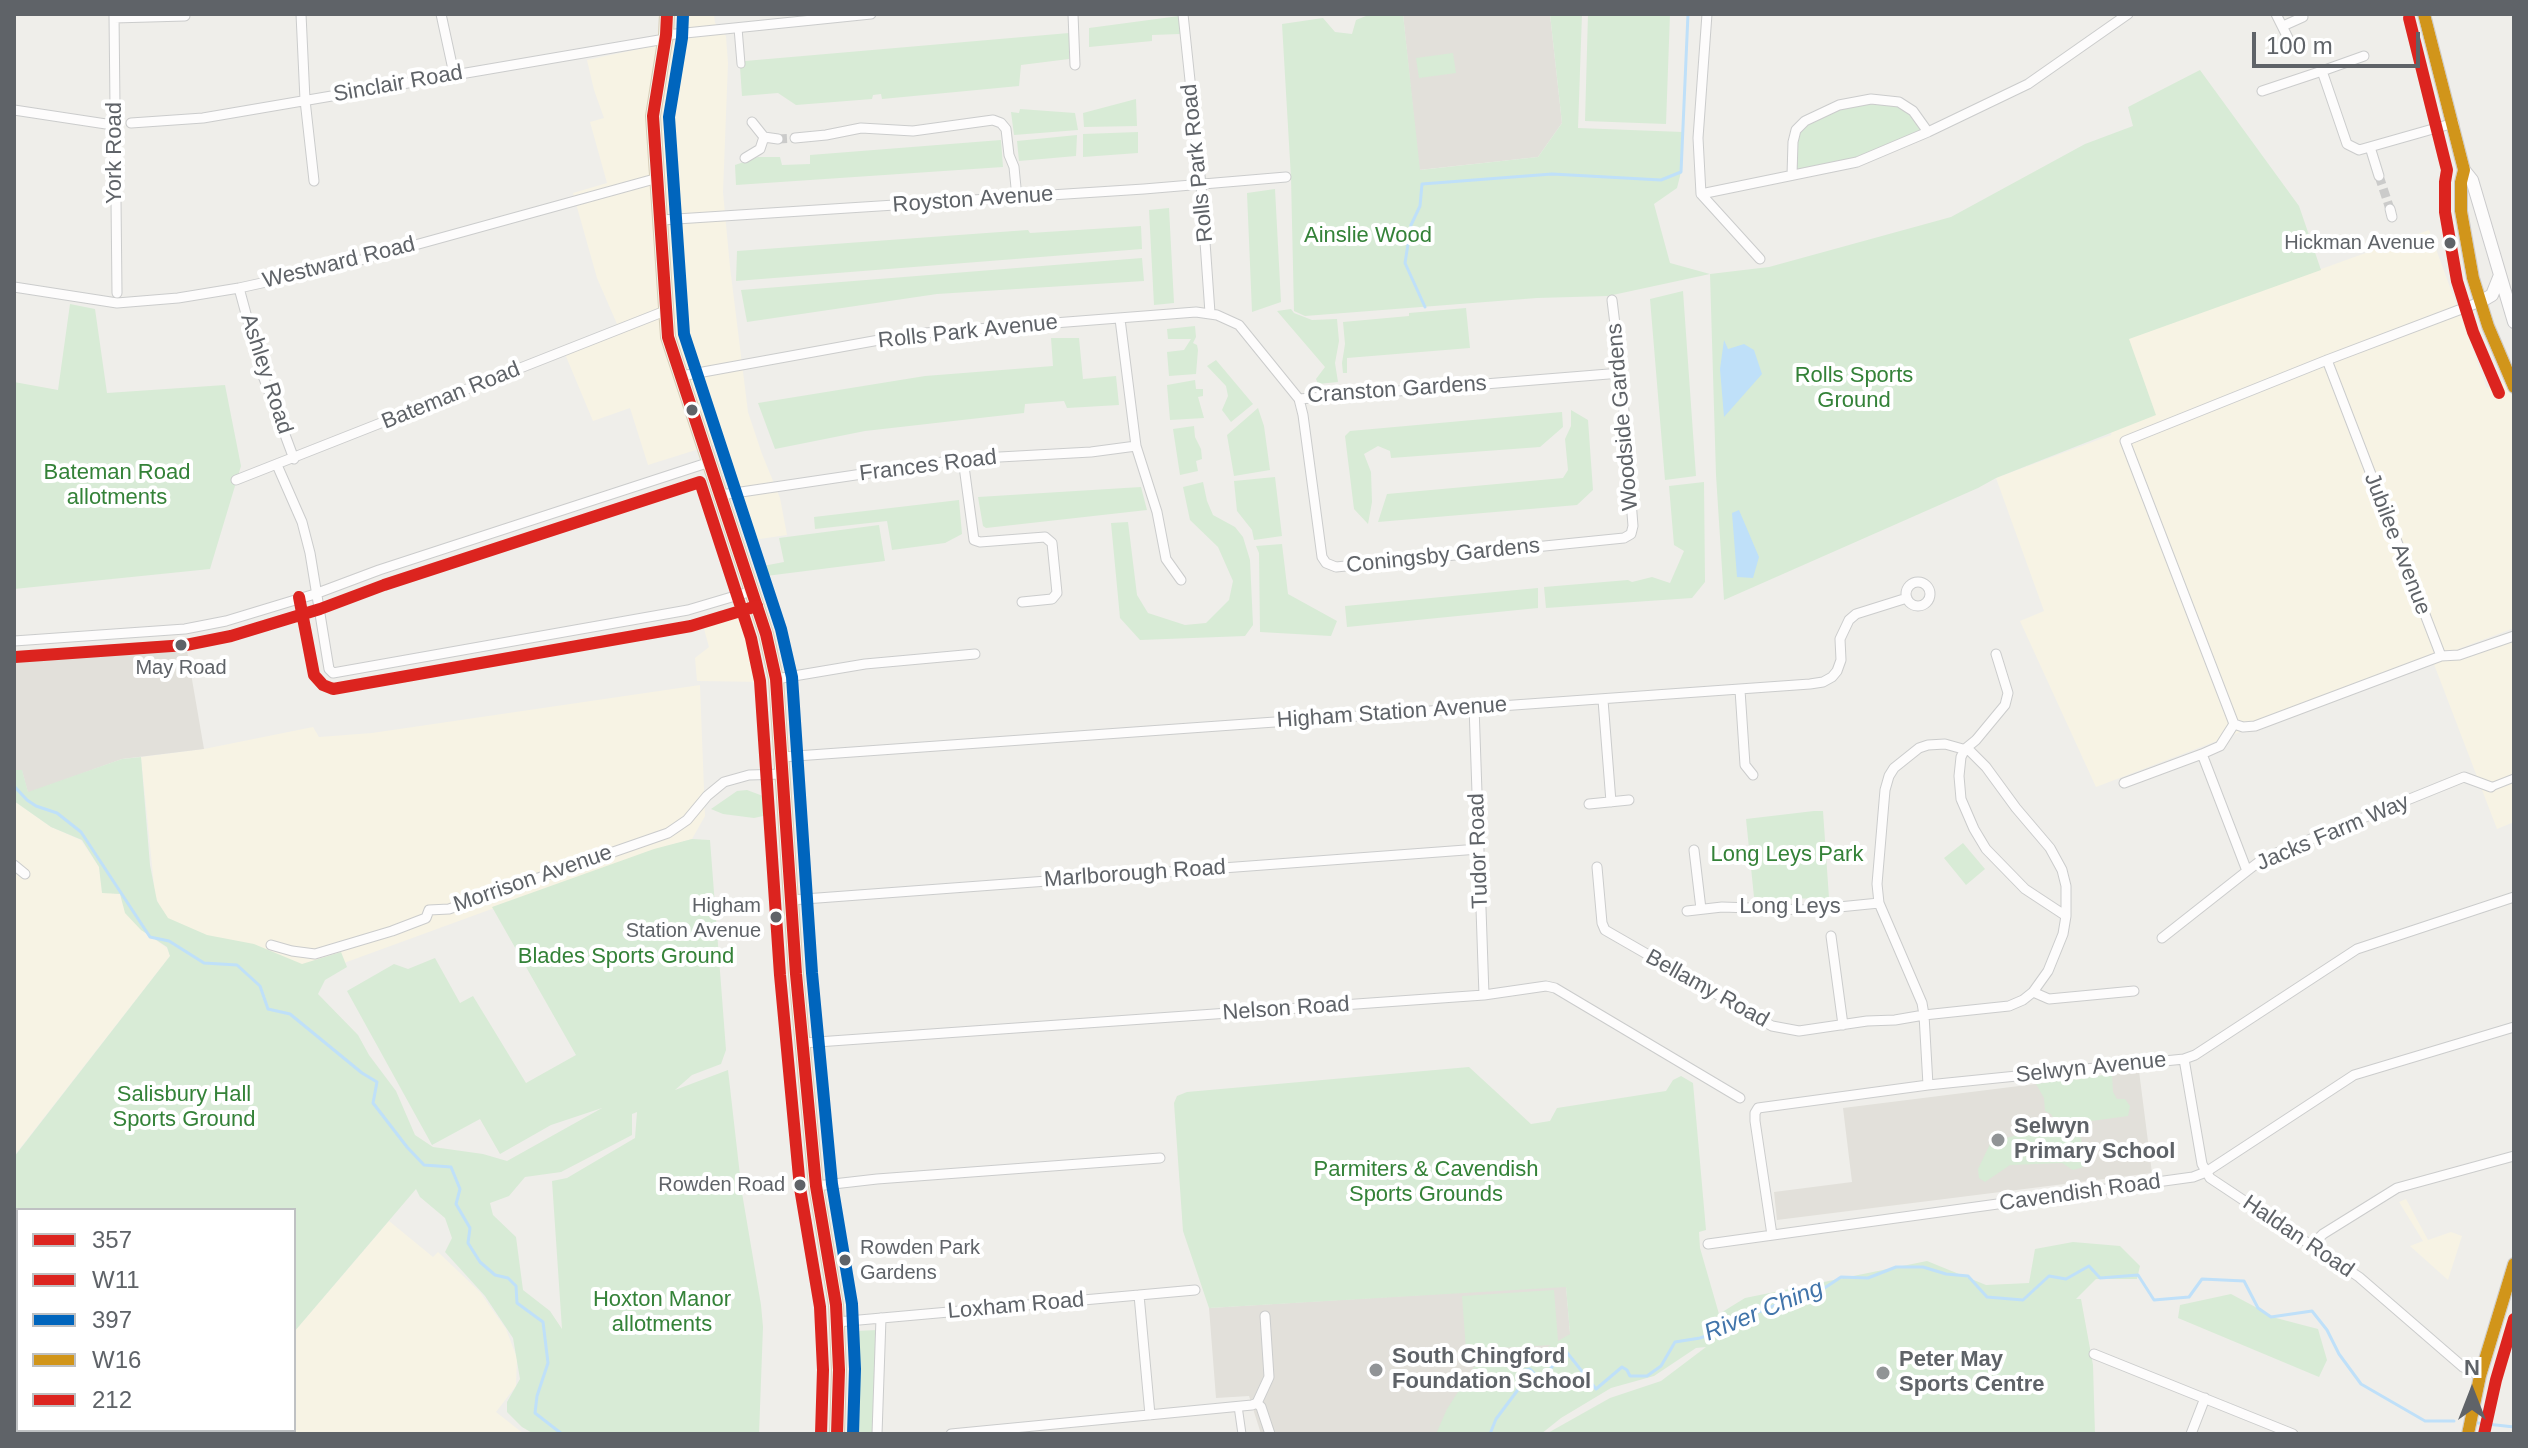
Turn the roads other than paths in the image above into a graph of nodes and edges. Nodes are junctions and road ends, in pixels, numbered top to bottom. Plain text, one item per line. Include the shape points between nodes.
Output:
1 (301, 14) edge
2 (441, 14) edge
3 (667, 14) edge
4 (871, 14) edge
5 (1073, 14) edge
6 (1183, 14) edge
7 (1707, 14) edge
8 (2128, 14) edge
9 (2276, 14) edge
10 (2424, 14) edge
11 (114, 16) edge
12 (185, 16) edge
13 (2303, 17) dead end
14 (2283, 26) junction
15 (738, 28) junction
16 (665, 37) junction
17 (2288, 38) dead end
18 (2364, 56) dead end
19 (741, 64) dead end
20 (1075, 65) dead end
21 (2322, 71) junction
22 (454, 74) junction
23 (2262, 91) dead end
24 (305, 100) junction
25 (14, 110) edge
26 (752, 122) dead end
27 (115, 123) junction
28 (131, 123) dead end
29 (2454, 123) junction
30 (1928, 132) junction
31 (764, 137) junction
32 (795, 138) tunnel mouth
33 (778, 139) tunnel mouth
34 (2370, 147) junction
35 (745, 158) dead end
36 (2464, 170) junction
37 (1792, 175) junction
38 (2379, 176) tunnel mouth
39 (1286, 177) dead end
40 (658, 178) junction
41 (314, 181) dead end
42 (1201, 185) junction
43 (1701, 194) junction
44 (1017, 198) junction
45 (661, 220) junction
46 (1760, 259) dead end
47 (2500, 275) junction
48 (14, 287) edge
49 (239, 288) junction
50 (117, 293) dead end
51 (1612, 300) dead end
52 (2480, 302) junction
53 (665, 311) junction
54 (1210, 313) junction
55 (1120, 319) junction
56 (2514, 322) edge
57 (2327, 360) junction
58 (1621, 373) junction
59 (681, 376) junction
60 (2514, 385) edge
61 (1299, 399) junction
62 (1136, 446) junction
63 (294, 459) junction
64 (963, 459) junction
65 (710, 462) junction
66 (277, 465) junction
67 (236, 480) dead end
68 (721, 495) junction
69 (1631, 534) joint
70 (1181, 580) dead end
71 (752, 591) junction
72 (315, 594) junction
73 (1907, 598) dead end
74 (1022, 602) dead end
75 (2514, 636) edge
76 (14, 641) edge
77 (975, 654) dead end
78 (1996, 654) dead end
79 (2441, 656) junction
80 (776, 679) junction
81 (1740, 690) junction
82 (1603, 700) junction
83 (1474, 706) junction
84 (2234, 724) junction
85 (1965, 749) junction
86 (2202, 754) junction
87 (782, 757) junction
88 (784, 774) junction
89 (1753, 775) dead end
90 (2514, 778) edge
91 (2124, 783) dead end
92 (2491, 787) joint
93 (1629, 800) dead end
94 (1611, 802) junction
95 (1589, 804) dead end
96 (1479, 849) junction
97 (1694, 850) dead end
98 (14, 865) edge
99 (1597, 867) dead end
100 (2247, 871) junction
101 (25, 874) dead end
102 (2514, 897) edge
103 (791, 900) junction
104 (1879, 903) junction
105 (1701, 909) junction
106 (1687, 911) dead end
107 (2066, 916) junction
108 (1831, 936) dead end
109 (2162, 938) dead end
110 (271, 945) dead end
111 (2134, 991) dead end
112 (2033, 992) junction
113 (1484, 995) junction
114 (1924, 1015) junction
115 (1843, 1025) junction
116 (2514, 1027) edge
117 (803, 1043) junction
118 (2184, 1059) junction
119 (1928, 1085) junction
120 (1740, 1098) dead end
121 (2514, 1156) edge
122 (1160, 1158) dead end
123 (2206, 1172) junction
124 (816, 1186) junction
125 (1772, 1235) junction
126 (1708, 1244) dead end
127 (2312, 1245) junction
128 (2514, 1264) edge
129 (1195, 1290) dead end
130 (1139, 1295) junction
131 (1265, 1316) dead end
132 (881, 1318) junction
133 (837, 1322) junction
134 (2094, 1354) dead end
135 (2480, 1376) junction
136 (2205, 1398) junction
137 (1254, 1404) junction
138 (1238, 1406) junction
139 (1150, 1415) junction
140 (837, 1434) edge
141 (877, 1434) edge
142 (951, 1434) edge
143 (1242, 1434) edge
144 (1270, 1434) edge
145 (2191, 1434) edge
146 (2293, 1434) edge
147 (2468, 1434) edge

1 - 24 street
2 - 22 street
3 - 16 main road
4 - 15 street, Sinclair Road
5 - 20 street
6 - 42 street, Rolls Park Road
7 - 43 street via 1698,138
8 - 30 street via 2028,84
9 - 14 street
10 - 29 main road
11 - 12 street
11 - 27 street, York Road
13 - 14 street
14 - 17 street
15 - 16 street, Sinclair Road
15 - 19 street
16 - 22 street, Sinclair Road
16 - 40 main road via 653,102
18 - 21 street
21 - 23 street
21 - 34 street via 2347,144 2359,150
22 - 24 street, Sinclair Road
24 - 28 street, Sinclair Road via 203,118
24 - 41 street
25 - 27 street
26 - 31 street
27 - 50 street, York Road
29 - 34 street
29 - 36 main road
30 - 37 street via 1857,162
30 - 37 street via 1899,102 1871,99 1839,105 1796,130
31 - 33 street
31 - 35 street via 760,149
32 - 44 street via 993,120 1006,129
34 - 38 street
36 - 47 main road via 2472,180
36 - 52 main road via 2461,211
37 - 43 street
39 - 42 street, Royston Avenue
40 - 45 main road
40 - 49 street, Westward Road via 339,266
42 - 44 street, Royston Avenue
42 - 54 street, Rolls Park Road
43 - 46 street
44 - 45 street, Royston Avenue
45 - 53 main road
47 - 52 main road via 2492,295
47 - 56 main road
48 - 49 street, Westward Road via 117,303
49 - 63 street, Ashley Road via 262,373
51 - 58 street, Woodside Gardens
52 - 57 street
52 - 60 main road
53 - 59 main road via 669,344
53 - 63 street, Bateman Road
54 - 55 street, Rolls Park Avenue
54 - 61 street, Cranston Gardens via 1239,325
55 - 59 street, Rolls Park Avenue via 912,334
55 - 62 street
57 - 79 street, Jubilee Avenue
57 - 84 street via 2125,441
58 - 61 street, Cranston Gardens
58 - 69 street, Woodside Gardens
59 - 65 main road
61 - 69 street, Coningsby Gardens via 1322,557 1331,566
62 - 64 street, Frances Road
62 - 70 street via 1166,559
63 - 66 street, Bateman Road
64 - 68 street, Frances Road
64 - 74 street via 974,540 1045,537 1052,543 1057,593 1052,599
65 - 68 main road
65 - 72 street
66 - 67 street, Bateman Road
66 - 72 street via 302,522
68 - 71 main road
71 - 72 street via 688,610 333,673
71 - 80 main road
72 - 76 street via 185,629
73 - 81 street, Higham Station Avenue via 1849,620 1840,639 1837,671 1823,682
75 - 79 street
77 - 80 street
78 - 85 street via 2008,693 2005,705
79 - 84 street via 2255,726
80 - 87 main road
81 - 82 street, Higham Station Avenue
81 - 89 street via 1745,765
82 - 83 street, Higham Station Avenue
82 - 94 street
83 - 87 street, Higham Station Avenue
83 - 96 street, Tudor Road
84 - 86 street via 2220,746
85 - 104 street via 1936,744 1919,748 1889,776
85 - 107 street via 1977,756 2055,856 2066,886
85 - 107 street via 1959,765 1961,799 1986,849 2025,889
86 - 91 street
86 - 100 street, Jacks Farm Way
87 - 88 main road
88 - 103 main road
88 - 110 street, Morrison Avenue via 724,782 668,833 449,909 429,910 426,918 392,931 315,954
90 - 92 street
92 - 100 street, Jacks Farm Way via 2464,777 2264,858
93 - 94 street
94 - 95 street
96 - 103 street, Marlborough Road
96 - 113 street, Tudor Road
97 - 105 street
98 - 101 street
99 - 115 street, Bellamy Road via 1602,923 1610,934 1772,1026 1799,1031
100 - 109 street
102 - 118 street, Selwyn Avenue via 2357,949
103 - 117 main road
104 - 105 street, Long Leys via 1809,910
104 - 114 street
105 - 106 street, Long Leys
107 - 112 street via 2054,957
108 - 115 street
111 - 112 street via 2049,999
112 - 114 street, Bellamy Road via 2009,1006
113 - 117 street, Nelson Road
113 - 120 street, Nelson Road via 1551,987
114 - 115 street, Bellamy Road
114 - 119 street
116 - 123 street, Cavendish Road via 2354,1075
117 - 124 main road
118 - 119 street, Selwyn Avenue
118 - 123 street
119 - 125 street, Selwyn Avenue via 1758,1108 1755,1121
121 - 127 street via 2397,1188
122 - 124 street
123 - 125 street, Cavendish Road
123 - 127 street, Haldan Road
124 - 133 main road
125 - 126 street, Cavendish Road
127 - 135 street, Haldan Road
128 - 135 main road
129 - 130 street, Loxham Road
130 - 132 street, Loxham Road
130 - 139 street
131 - 137 street via 1269,1377
132 - 133 street, Loxham Road
132 - 141 street
133 - 140 main road
134 - 136 street
135 - 147 main road
136 - 145 street
136 - 146 street
137 - 138 street
137 - 144 street via 1261,1407
138 - 139 street
138 - 143 street
139 - 142 street

